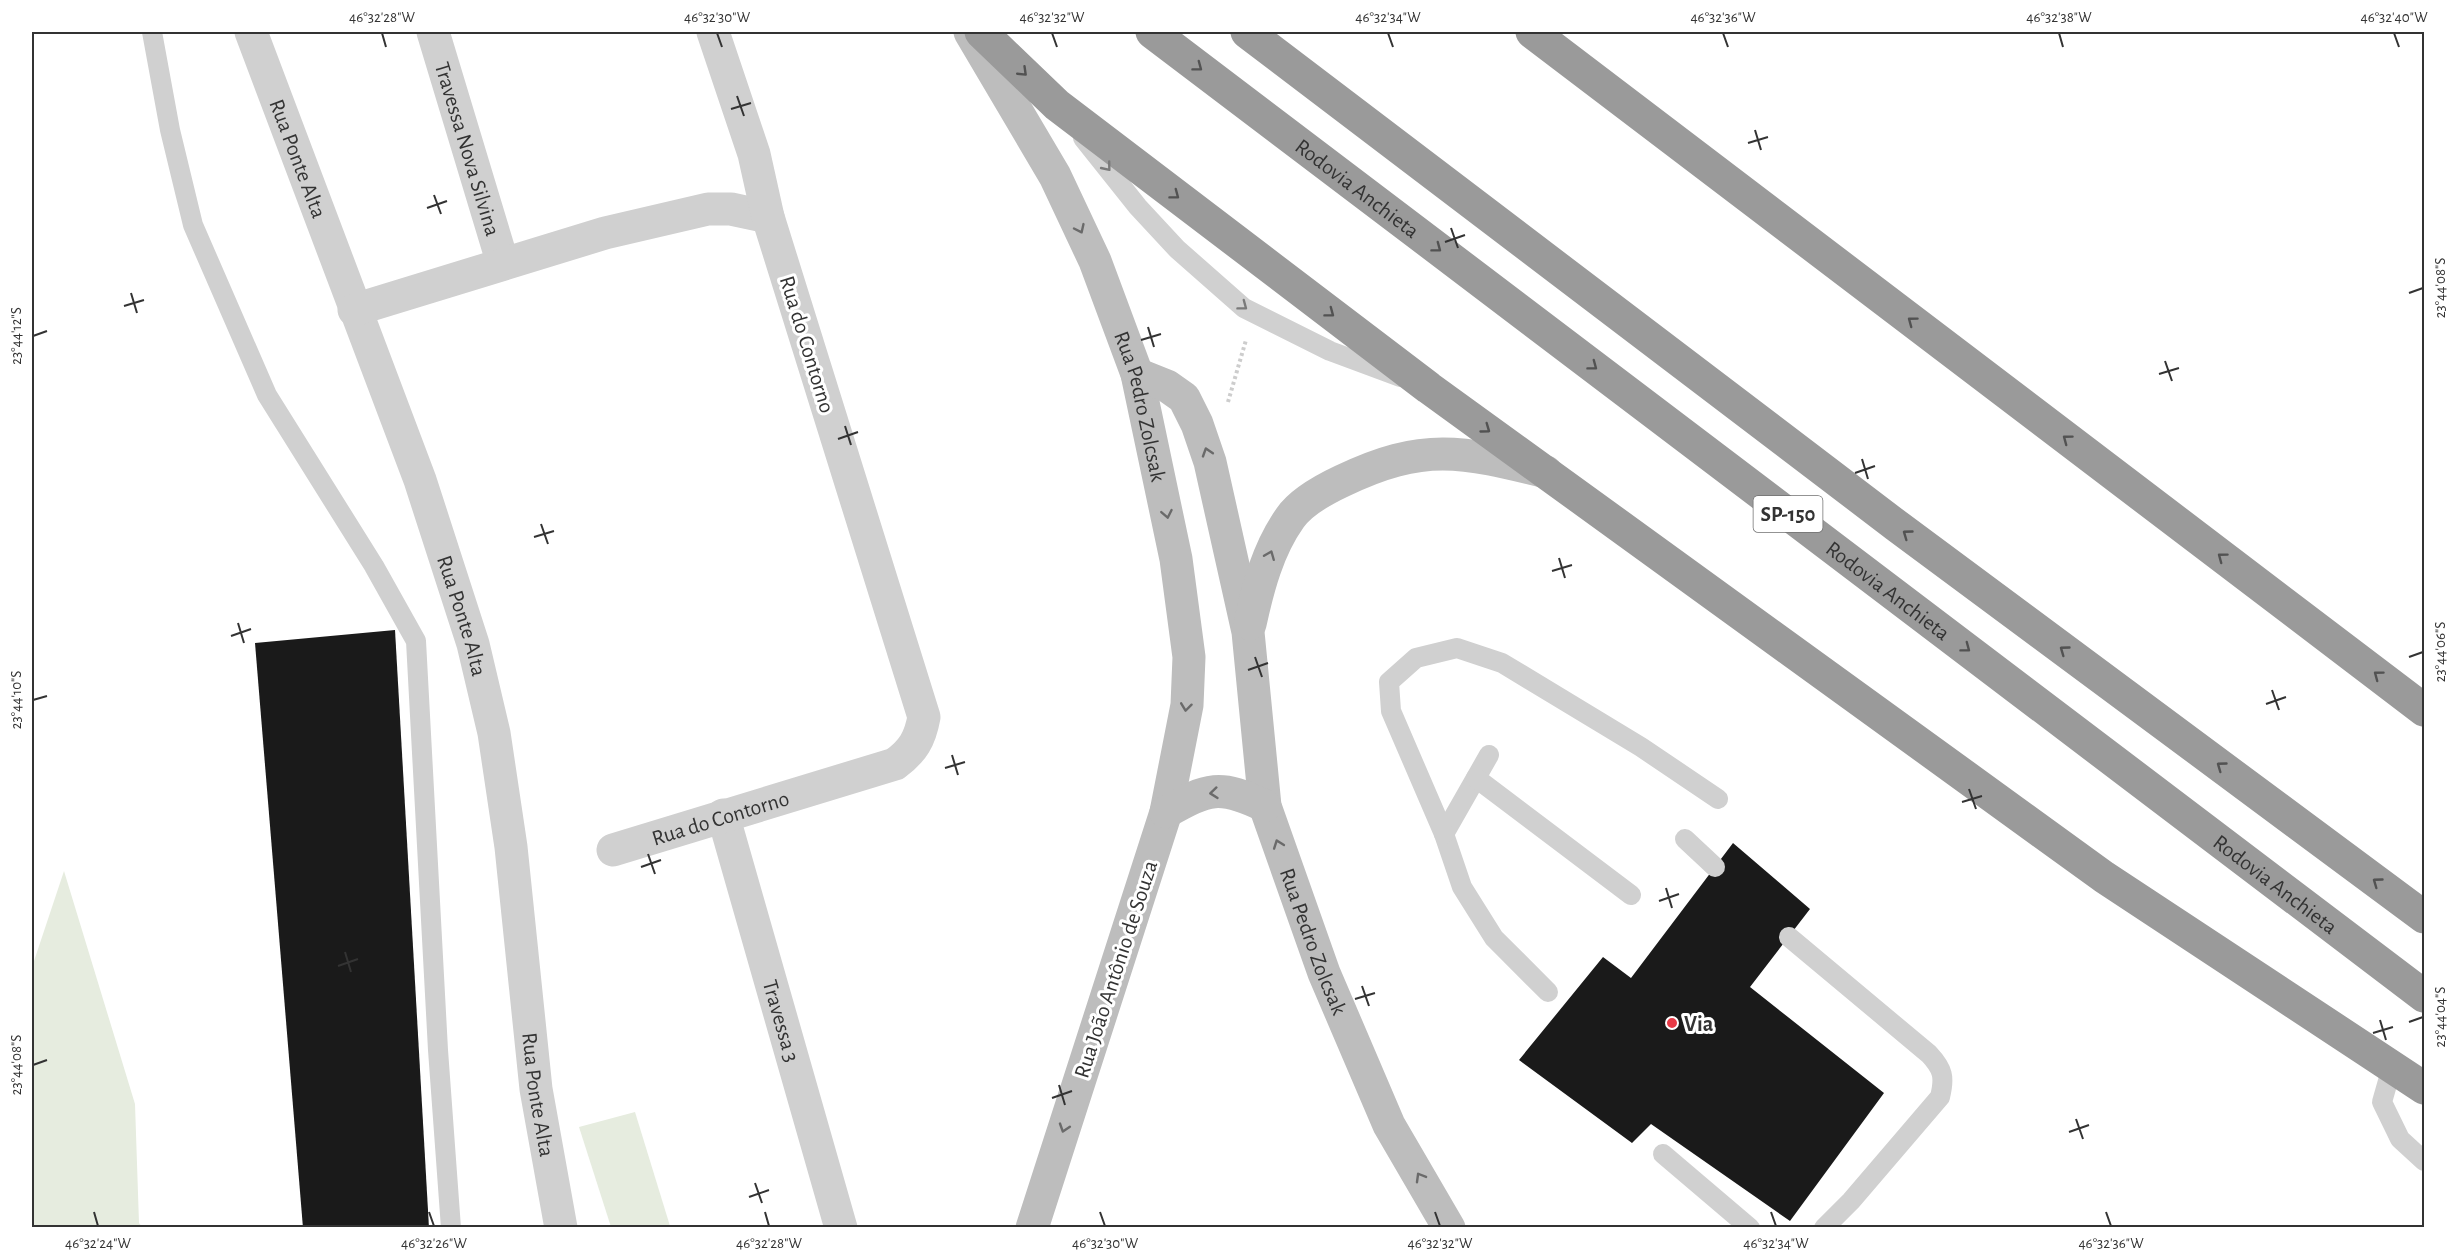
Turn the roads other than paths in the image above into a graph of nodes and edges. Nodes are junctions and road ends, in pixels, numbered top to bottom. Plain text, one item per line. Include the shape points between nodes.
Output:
1 (152, 32) edge
2 (251, 32) edge
3 (433, 32) edge
4 (713, 32) edge
5 (970, 32) edge
6 (981, 32) edge
7 (1152, 32) edge
8 (1247, 32) edge
9 (1532, 32) edge
10 (1057, 105) junction
11 (768, 217) junction
12 (503, 264) junction
13 (354, 309) junction
14 (1137, 375) junction
15 (1429, 388) junction
16 (1548, 473) junction
17 (1248, 632) junction
18 (2424, 710) edge
19 (1489, 755) dead end
20 (1476, 778) junction
21 (1718, 799) dead end
22 (1265, 806) junction
23 (1166, 813) junction
24 (723, 815) junction
25 (1443, 834) junction
26 (1685, 838) dead end
27 (613, 850) dead end
28 (1715, 867) dead end
29 (1631, 896) dead end
30 (2424, 917) edge
31 (1789, 937) dead end
32 (1548, 992) dead end
33 (2424, 996) edge
34 (2392, 1067) junction
35 (2424, 1088) edge
36 (1664, 1154) dead end
37 (2424, 1161) edge
38 (451, 1227) edge
39 (561, 1227) edge
40 (841, 1227) edge
41 (1032, 1227) edge
42 (1449, 1227) edge
43 (1750, 1227) edge
44 (1824, 1227) edge

1 - 38 lane via 170,130 198,235 267,395 416,641
2 - 13 street, Rua Ponte Alta
3 - 12 street, Travessa Nova Silvina
4 - 11 street, Rua do Contorno via 754,154
5 -> 14 main road, Rua Pedro Zolcsak via 1055,176 1095,261
6 -> 10 highway
7 -> 33 highway, Rodovia Anchieta / SP-150
30 -> 8 highway, SP-150 via 1897,526
18 -> 9 highway
10 -> 15 highway
10 -> 15 lane via 1138,207 1177,249 1253,314 1330,351
11 - 12 street via 731,209 708,209 605,233
11 - 24 street, Rua do Contorno via 924,717 920,737 909,754 895,764
12 - 13 street
13 - 39 street, Rua Ponte Alta via 442,546 473,644 494,734 511,848 536,1089
17 -> 14 main road via 1210,462 1197,424 1184,398 1167,386
14 -> 23 main road, Rua Pedro Zolcsak via 1176,558 1189,657 1187,705
15 -> 16 highway
17 -> 16 main road via 1259,582 1274,546 1291,516 1326,488 1395,459 1439,453 1476,455
16 - 34 highway via 2104,877
17 - 22 main road, Rua Pedro Zolcsak
19 - 20 lane
20 - 25 lane
20 - 29 lane
21 - 25 lane via 1502,663 1457,648 1416,658 1389,682 1391,711
22 -> 23 main road via 1235,792 1213,791 1192,797
42 -> 22 main road, Rua Pedro Zolcsak via 1389,1125 1324,973
23 -> 41 main road, Rua João Antônio de Souza
24 - 27 street, Rua do Contorno
24 - 40 street, Travessa 3
25 - 32 lane via 1462,887 1494,938
26 - 28 lane
31 - 44 lane via 1929,1054 1945,1077 1940,1097
34 - 35 highway
34 - 37 lane via 2382,1102 2400,1139
36 - 43 lane

